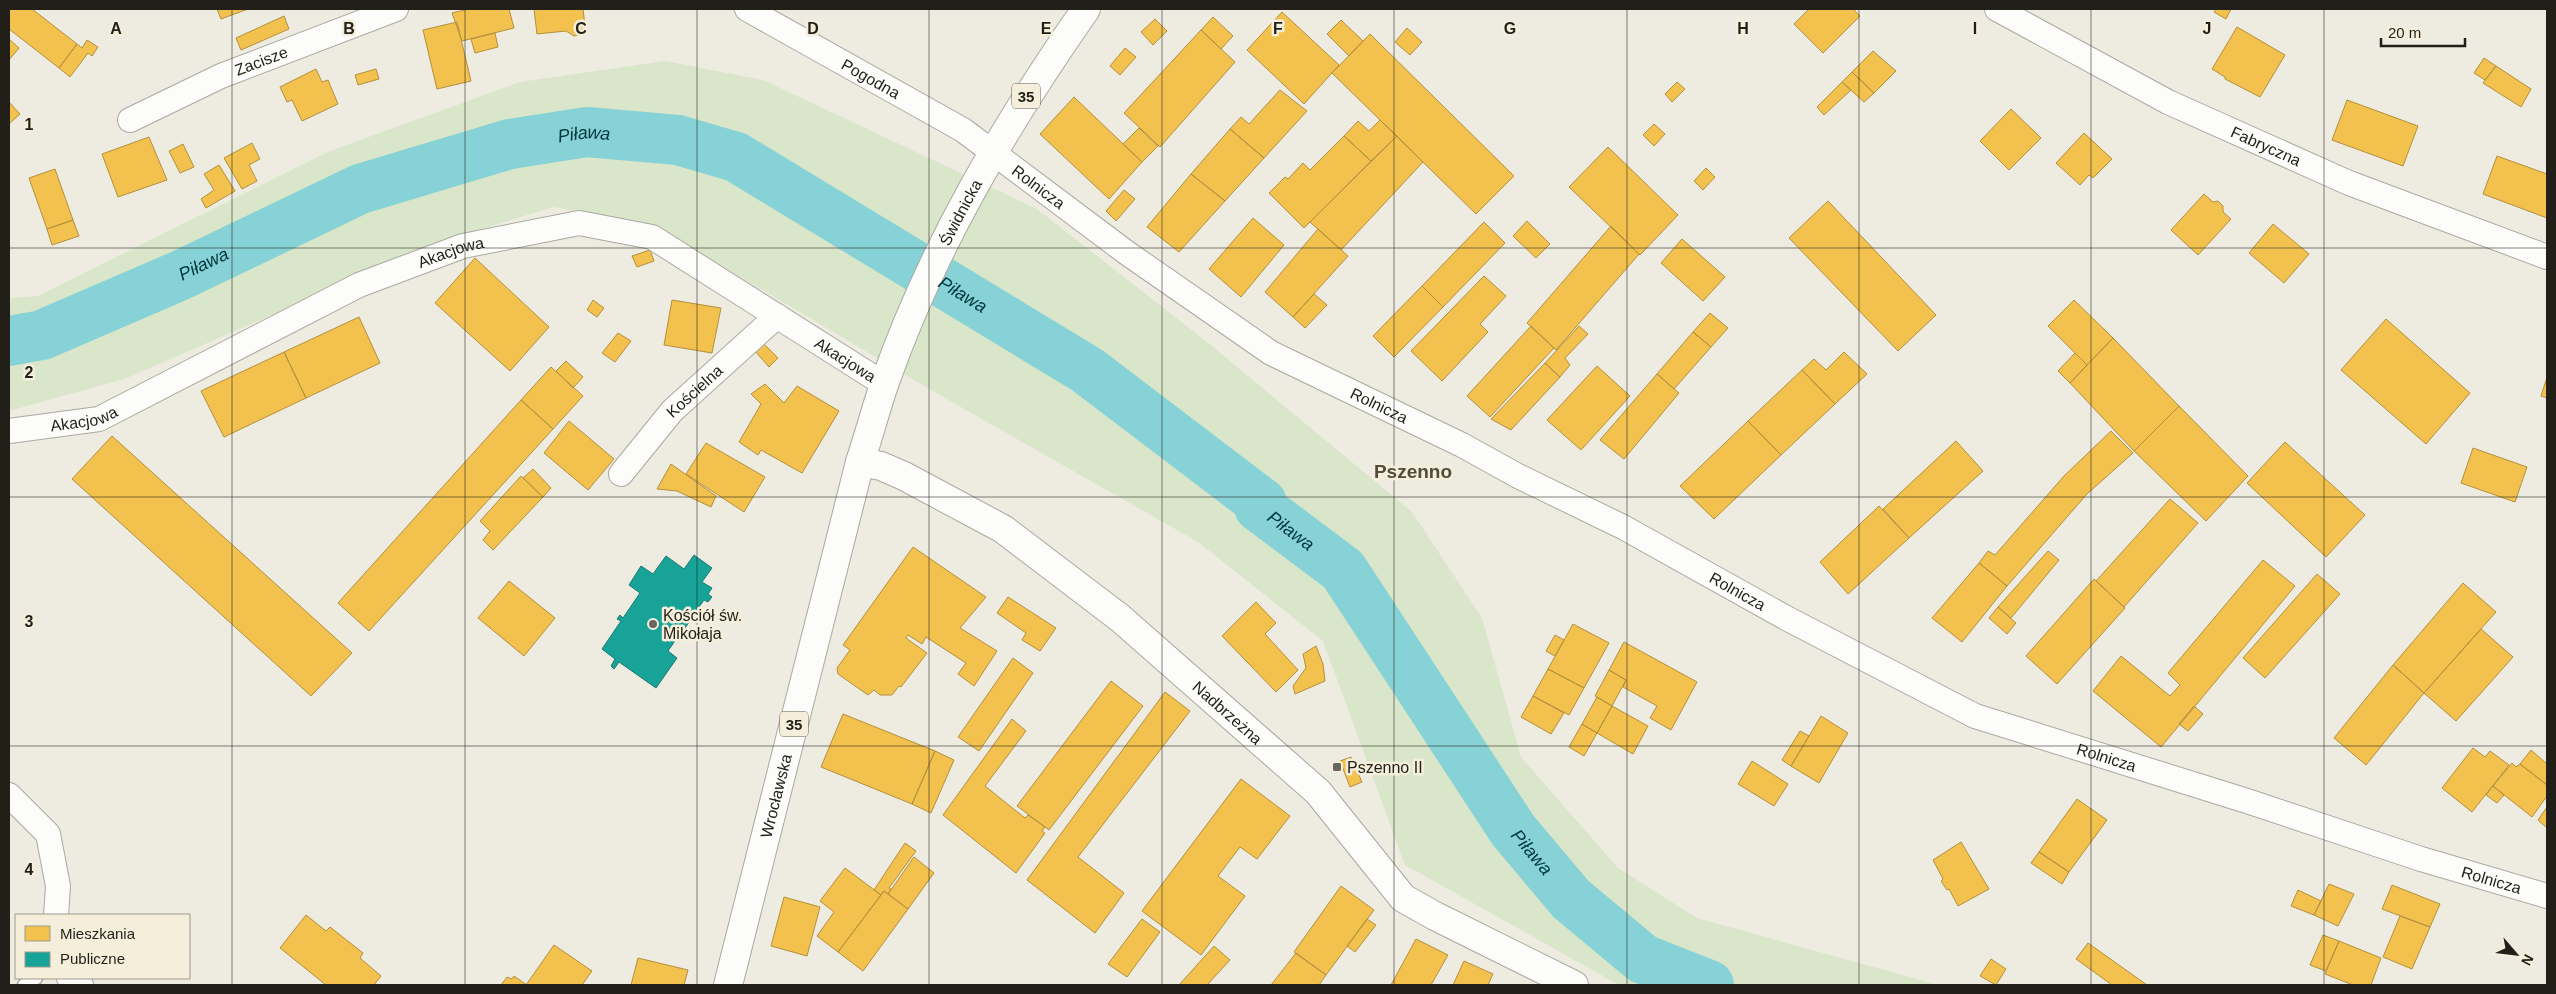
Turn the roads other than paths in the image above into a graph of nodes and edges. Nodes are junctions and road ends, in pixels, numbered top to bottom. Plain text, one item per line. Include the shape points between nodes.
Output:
1 (396, 9) edge
2 (747, 9) edge
3 (1086, 9) edge
4 (1997, 9) edge
5 (130, 120) dead end
6 (992, 152) junction
7 (2547, 257) edge
8 (777, 316) junction
9 (887, 376) junction
10 (9, 431) edge
11 (860, 462) junction
12 (621, 474) dead end
13 (9, 795) edge
14 (2547, 896) edge
15 (56, 914) edge
16 (728, 985) edge
17 (1574, 985) edge

1 - 5 street, Zacisze via 221,76
2 - 6 street, Pogodna via 963,130
3 - 6 main road, Świdnicka / 35
4 - 7 street, Fabryczna via 2177,106 2349,184
6 - 9 main road, Świdnicka / 35 via 935,263
6 - 14 street, Rolnicza via 1122,249 1271,353 1623,527 1788,619 1975,716 2421,859
8 - 9 street, Akacjowa
8 - 10 street, Akacjowa via 652,237 579,223 463,246 359,286 99,419
8 - 12 street, Kościelna via 672,411
9 - 11 main road, Świdnicka / 35
11 - 16 main road, Wrocławska / 35
11 - 17 main road, Nadbrzeżna via 881,466 904,476 1003,529 1120,618 1318,792 1403,898
13 - 15 street via 48,834 58,886

